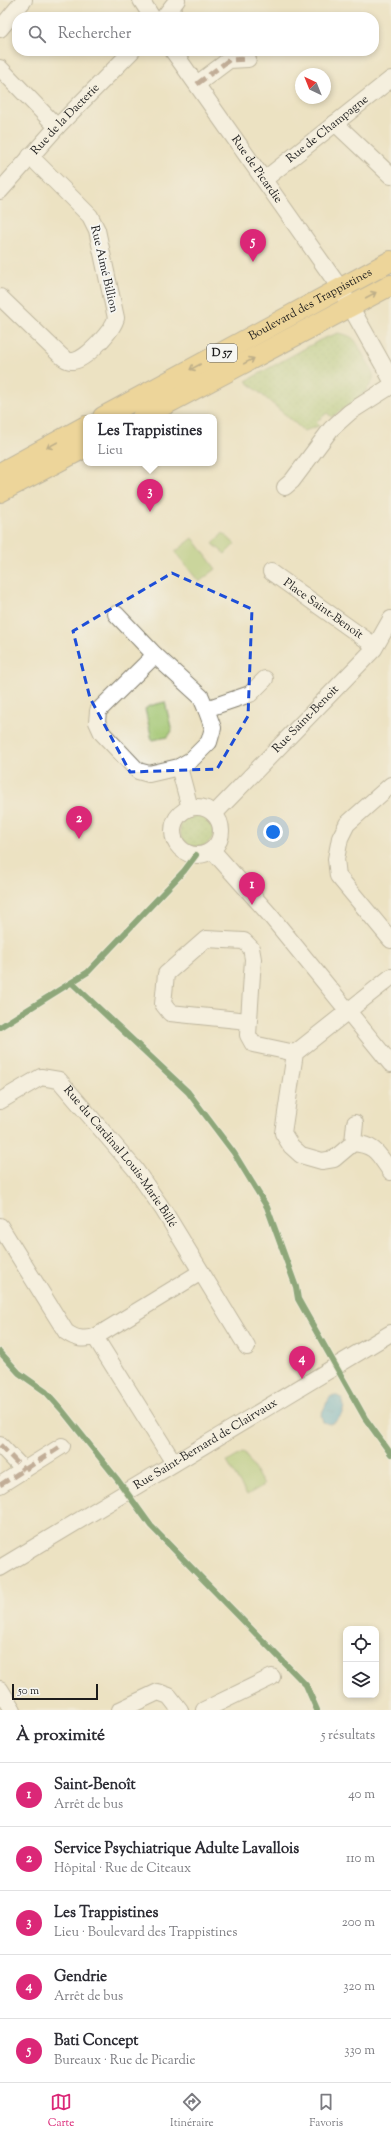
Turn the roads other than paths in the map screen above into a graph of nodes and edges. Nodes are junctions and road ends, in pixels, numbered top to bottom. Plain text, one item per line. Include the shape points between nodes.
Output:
1 (24, 0) edge
2 (141, 0) edge
3 (177, 0) edge
4 (14, 12) edge
5 (149, 12) edge
6 (168, 12) edge
7 (12, 14) edge
8 (0, 29) edge
9 (127, 56) edge
10 (177, 56) edge
11 (248, 59) dead end
12 (0, 68) edge
13 (391, 79) edge
14 (197, 84) junction
15 (335, 122) junction
16 (57, 127) junction
17 (30, 156) junction
18 (391, 176) edge
19 (265, 179) junction
20 (0, 191) edge
21 (391, 260) edge
22 (391, 285) edge
23 (340, 288) junction
24 (0, 296) edge
25 (351, 306) junction
26 (391, 380) edge
27 (391, 386) edge
28 (109, 414) edge
29 (148, 414) edge
30 (83, 428) edge
31 (83, 449) edge
32 (0, 473) edge
33 (285, 487) dead end
34 (0, 492) edge
35 (271, 572) dead end
36 (116, 614) dead end
37 (391, 619) edge
38 (375, 646) junction
39 (155, 656) junction
40 (265, 679) dead end
41 (206, 709) junction
42 (179, 767) junction
43 (391, 785) edge
44 (190, 808) junction
45 (214, 814) junction
46 (212, 850) junction
47 (391, 940) edge
48 (391, 976) edge
49 (348, 1012) junction
50 (248, 1021) junction
51 (295, 1053) junction
52 (391, 1064) edge
53 (0, 1101) edge
54 (355, 1123) dead end
55 (353, 1143) junction
56 (391, 1172) edge
57 (0, 1226) edge
58 (201, 1272) junction
59 (391, 1333) edge
60 (95, 1337) junction
61 (247, 1347) dead end
62 (0, 1445) edge
63 (62, 1446) dead end
64 (174, 1463) junction
65 (24, 1470) junction
66 (0, 1485) edge
67 (0, 1568) edge
68 (272, 1676) dead end
69 (0, 1689) edge
70 (13, 1710) edge
71 (120, 1710) edge
72 (180, 1710) edge
73 (204, 1710) edge

1 - 4 street
2 - 5 street
3 - 6 street
7 - 8 street
9 - 16 street, Rue de la Dacterie
10 - 14 street, Rue de Picardie
11 - 14 street via 230,60
12 - 16 street
13 - 15 street, Rue de Champagne
14 - 19 street, Rue de Picardie
15 - 18 street
15 - 19 street, Rue de Champagne
16 - 17 street, Rue de la Dacterie
17 - 20 street, Rue de la Dacterie
17 - 24 street, Rue Aimé Billion via 90,216 97,230 116,318 114,326 85,356 73,361 65,359 57,352
19 - 23 street, Rue de Picardie
21 - 23 main road, Boulevard des Trappistines / D 57
25 -> 22 main road, Boulevard des Trappistines / D 57
23 - 25 street
23 -> 28 main road, Boulevard des Trappistines / D 57
25 - 26 street
29 -> 25 main road, Boulevard des Trappistines / D 57
27 - 33 street via 350,412 331,429
30 -> 32 main road
31 - 34 main road
35 - 38 street, Place Saint-Benoît
36 - 39 street
37 - 38 street, Rue Saint-Benoit
38 - 45 street, Rue Saint-Benoit
39 - 41 street via 201,697
39 - 42 street via 98,711 97,722 102,733 138,771 149,774
40 - 41 street via 250,694
41 - 42 street via 213,728 209,742 192,760
42 - 44 street
43 - 47 street via 347,824 340,838 336,859 338,876
44 - 45 street via 203,808
44 - 46 street via 175,820 174,840 189,854 202,855
45 - 46 street via 221,831 220,838
46 - 49 street via 269,914
48 - 49 street
49 - 51 street
49 - 52 street
50 - 50 street via 253,959 251,948 244,941 206,939 166,974 163,1004 170,1013
50 - 51 street via 248,1035 253,1044
51 - 55 street via 283,1132 291,1146 301,1156 322,1161 334,1159
53 - 58 street, Rue du Cardinal Louis-Marie Billé via 41,1076 58,1080 134,1169 164,1211
54 - 55 street
55 - 56 street via 367,1144 374,1148
57 - 60 street via 66,1332 74,1338 85,1340
58 - 60 street
58 - 61 street, Rue du Cardinal Louis-Marie Billé
59 - 64 street, Rue Saint-Bernard de Clairvaux
60 - 64 street
62 - 65 street
63 - 65 street
64 - 67 street, Rue Saint-Bernard de Clairvaux
65 - 66 street
68 - 73 street
69 - 70 street
71 - 72 street via 158,1692 169,1696

